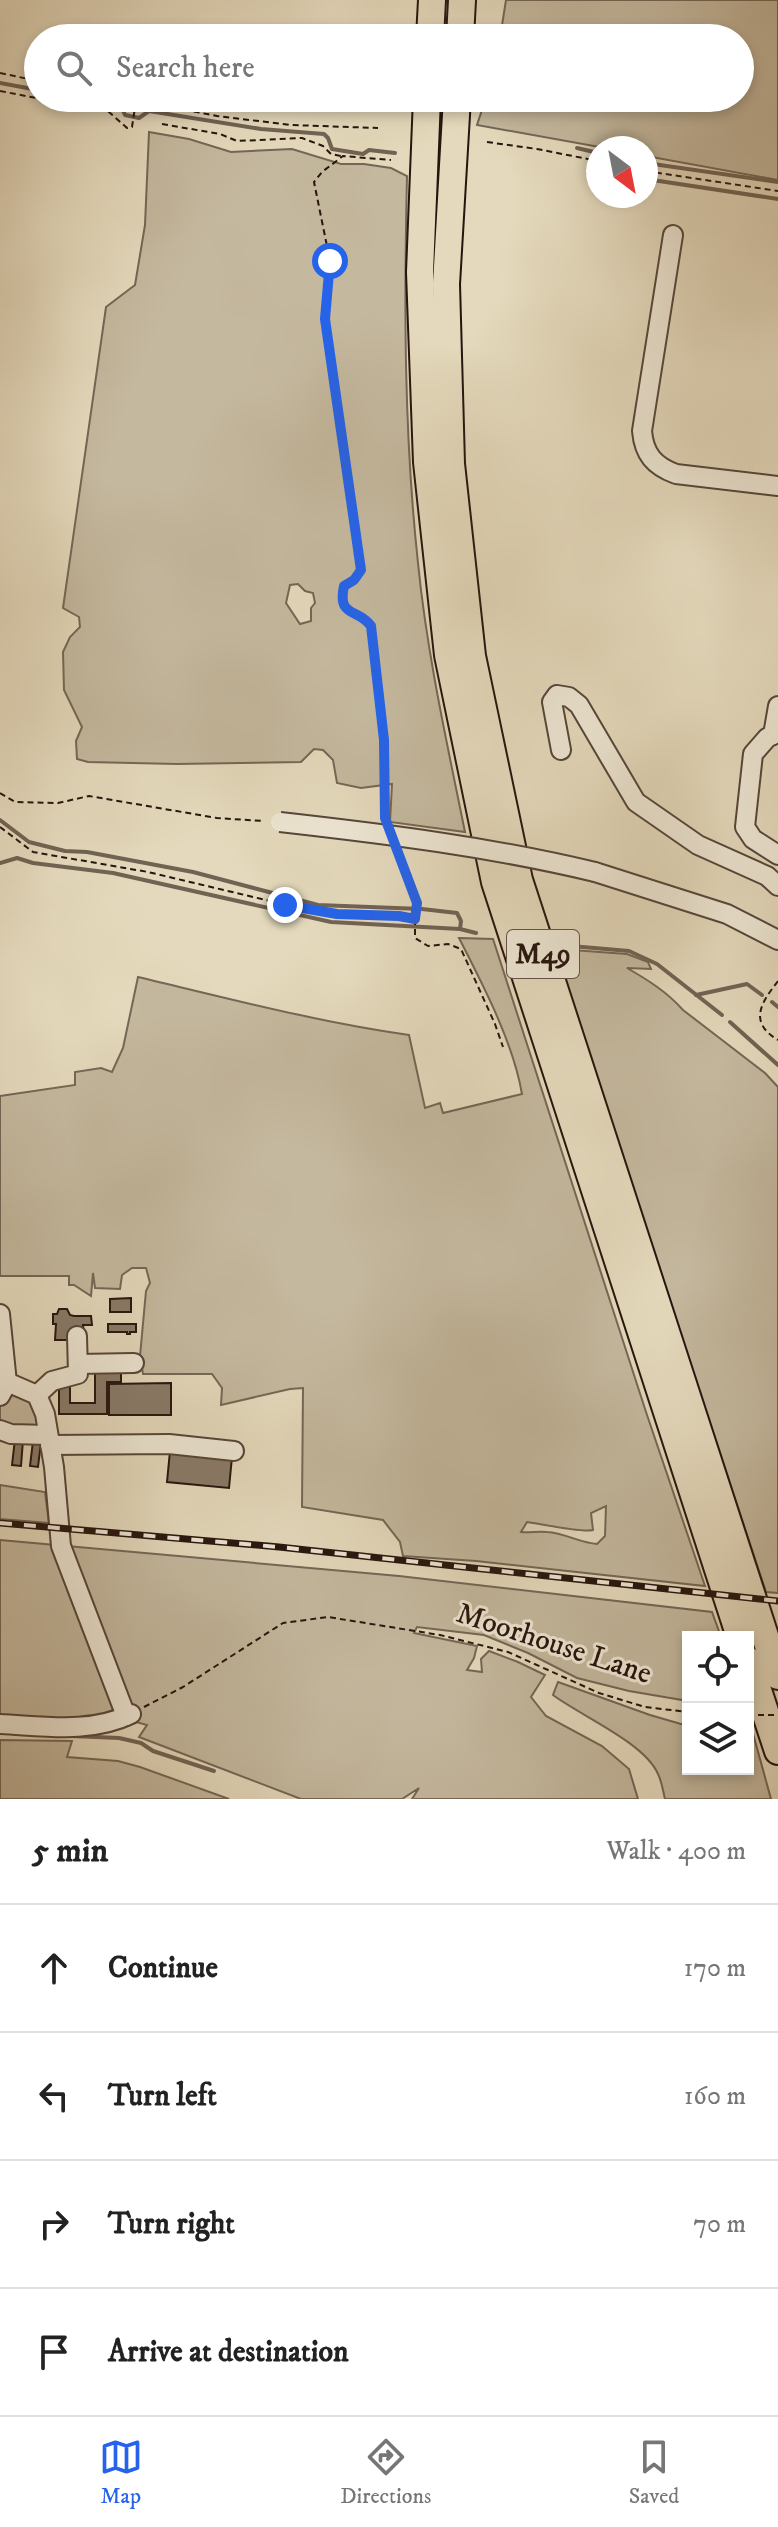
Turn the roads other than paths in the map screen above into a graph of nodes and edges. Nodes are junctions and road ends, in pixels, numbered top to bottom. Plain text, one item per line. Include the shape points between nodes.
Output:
1 (432, 0) edge
2 (462, 0) edge
3 (431, 24) edge
4 (461, 24) edge
5 (426, 112) edge
6 (456, 112) edge
7 (673, 235) dead end
8 (778, 486) edge
9 (778, 706) edge
10 (775, 734) edge
11 (561, 750) dead end
12 (280, 822) road end
13 (778, 855) edge
14 (778, 886) edge
15 (778, 940) edge
16 (0, 1314) edge
17 (77, 1336) dead end
18 (134, 1363) dead end
19 (78, 1364) junction
20 (2, 1386) edge
21 (37, 1395) junction
22 (0, 1430) edge
23 (49, 1440) junction
24 (234, 1451) dead end
25 (738, 1631) edge
26 (778, 1676) edge
27 (754, 1678) edge
28 (0, 1724) edge
29 (778, 1751) edge

1 - 3 highway
2 - 4 highway
5 - 25 highway, M49 via 420,272 427,462 448,655 495,882
6 - 26 highway, M49 via 446,284 451,464 475,671 519,880
7 - 8 street via 643,446 660,468 676,474
9 - 10 street
10 - 13 street via 753,754 745,827
11 - 14 street via 552,702 557,695 579,705 636,802 698,845
12 - 15 street, bridge via 534,857 727,914
16 - 20 street
17 - 19 street
18 - 19 street
19 - 21 street via 78,1374 52,1381
20 - 21 street
21 - 23 street
22 - 23 street
23 - 24 street
23 - 28 street via 61,1546 129,1715 81,1727
27 - 29 highway

